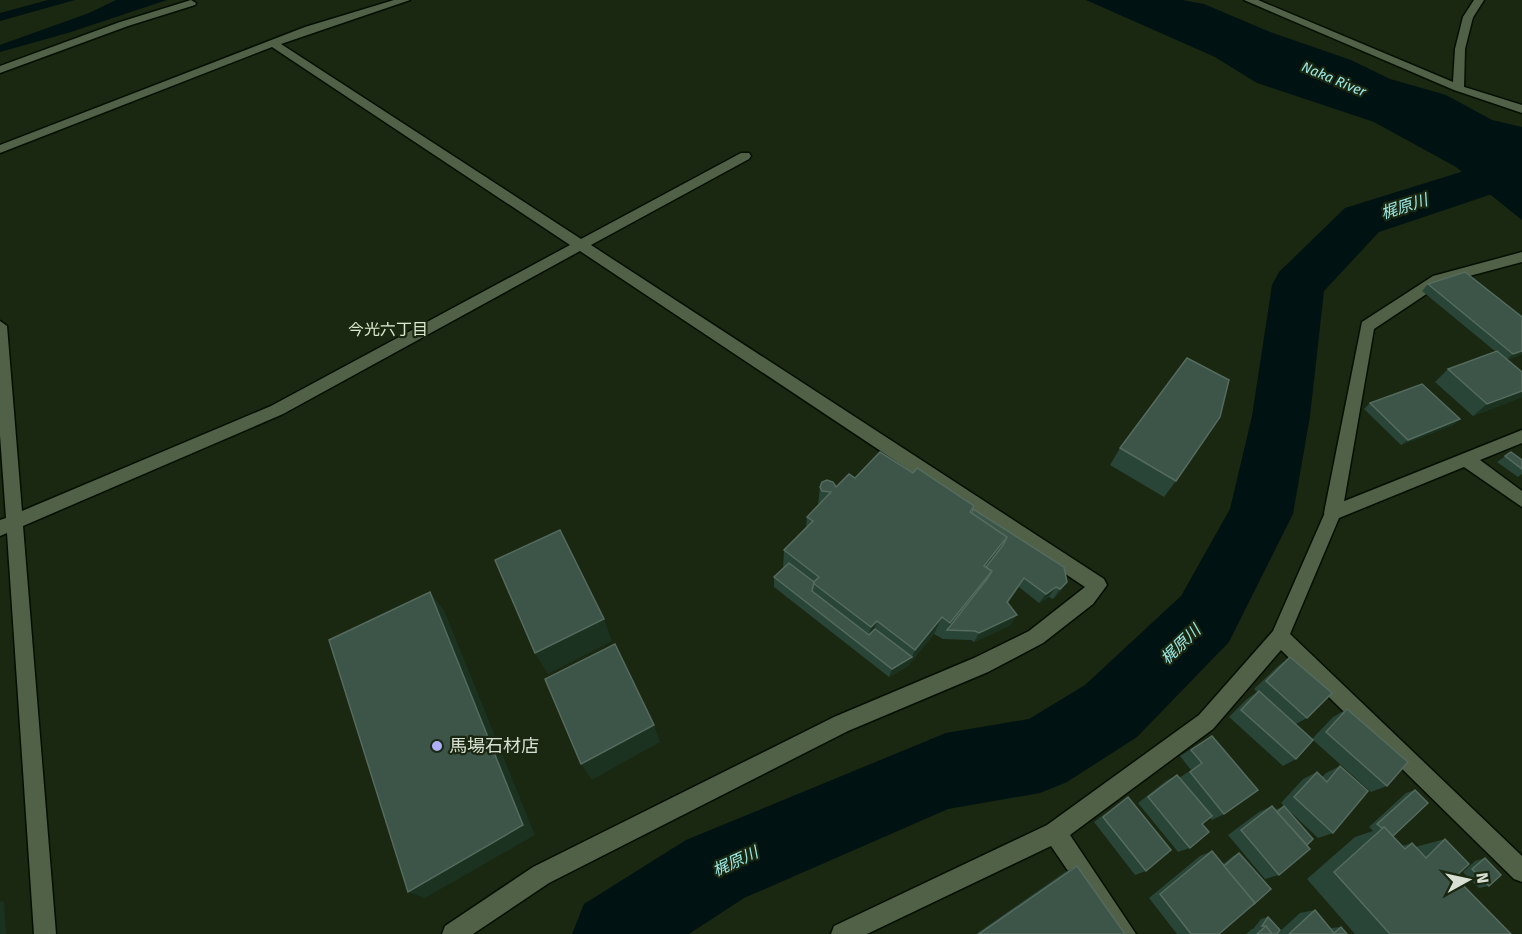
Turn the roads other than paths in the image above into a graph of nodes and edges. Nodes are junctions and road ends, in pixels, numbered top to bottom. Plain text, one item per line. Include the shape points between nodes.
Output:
1 (405, 0) edge
2 (1249, 0) edge
3 (1479, 0) edge
4 (191, 3) dead end
5 (273, 43) junction
6 (0, 70) edge
7 (1458, 88) junction
8 (1522, 109) edge
9 (0, 149) edge
10 (745, 156) dead end
11 (580, 245) junction
12 (1522, 257) edge
13 (0, 326) edge
14 (1522, 436) edge
15 (1465, 459) junction
16 (1522, 500) edge
17 (1333, 513) junction
18 (7, 525) edge
19 (1280, 637) junction
20 (1055, 833) junction
21 (1522, 872) edge
22 (45, 934) edge
23 (453, 934) edge
24 (842, 934) edge
25 (1125, 934) edge

1 - 5 street via 346,16
2 - 7 street
3 - 7 street via 1468,17 1460,49
4 - 6 street
5 - 9 street
5 - 11 street
7 - 8 street
10 - 11 street
11 - 18 street via 277,410
11 - 23 street via 1098,585 1036,637 981,665 841,724 541,875
12 - 17 street via 1438,279 1367,326
13 - 18 street
14 - 15 street
15 - 16 street
15 - 17 street
17 - 19 street
18 - 22 street
19 - 20 street via 1206,722
19 - 21 street
20 - 24 street
20 - 25 street

